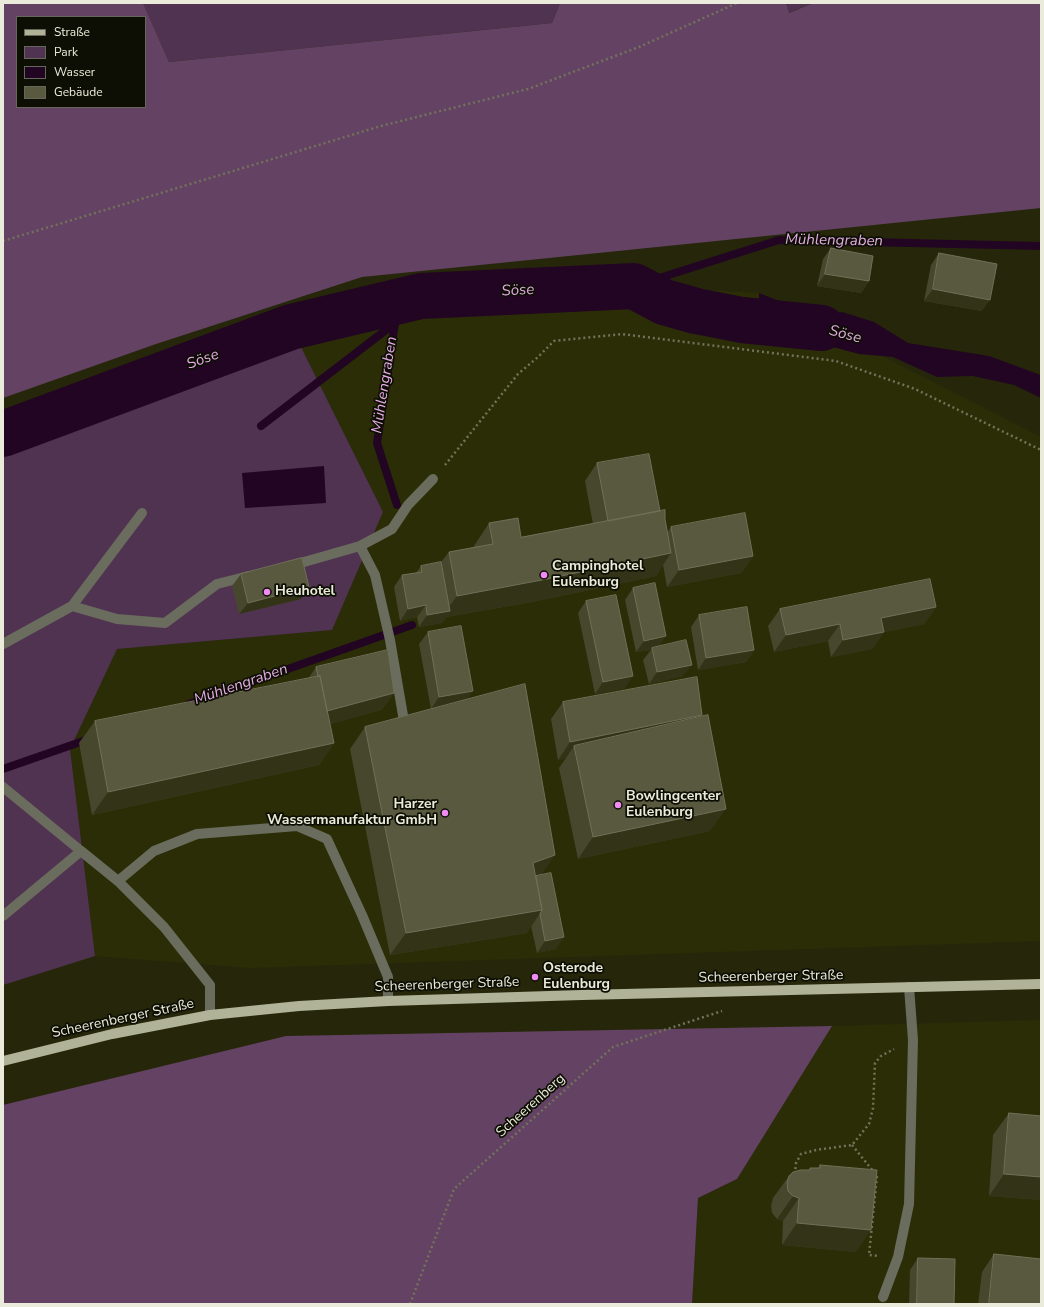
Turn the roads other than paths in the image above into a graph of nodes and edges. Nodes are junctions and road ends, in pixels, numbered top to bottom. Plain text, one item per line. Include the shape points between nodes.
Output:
1 (433, 479) road end
2 (142, 513) dead end
3 (360, 546) junction
4 (282, 568) edge
5 (260, 573) edge
6 (72, 606) junction
7 (3, 644) edge
8 (420, 723) edge
9 (3, 787) edge
10 (81, 851) junction
11 (118, 881) junction
12 (3, 916) edge
13 (1041, 984) edge
14 (909, 987) junction
15 (388, 1001) junction
16 (210, 1015) junction
17 (3, 1061) edge
18 (883, 1297) dead end

1 - 3 lane via 408,505 392,529
2 - 6 lane
3 - 4 lane
3 - 8 lane via 375,575 390,640 405,727
5 - 6 lane via 217,584 165,623 118,619
6 - 7 lane
9 - 10 lane
10 - 11 lane
10 - 12 lane
11 - 15 lane via 154,851 197,834 297,826 327,839 388,977
11 - 16 lane via 164,927 210,985
13 - 14 main road, Scheerenberger Straße
14 - 15 main road, Scheerenberger Straße
14 - 18 lane via 912,1040 909,1204 898,1257
15 - 16 main road, Scheerenberger Straße
16 - 17 main road, Scheerenberger Straße via 112,1034

